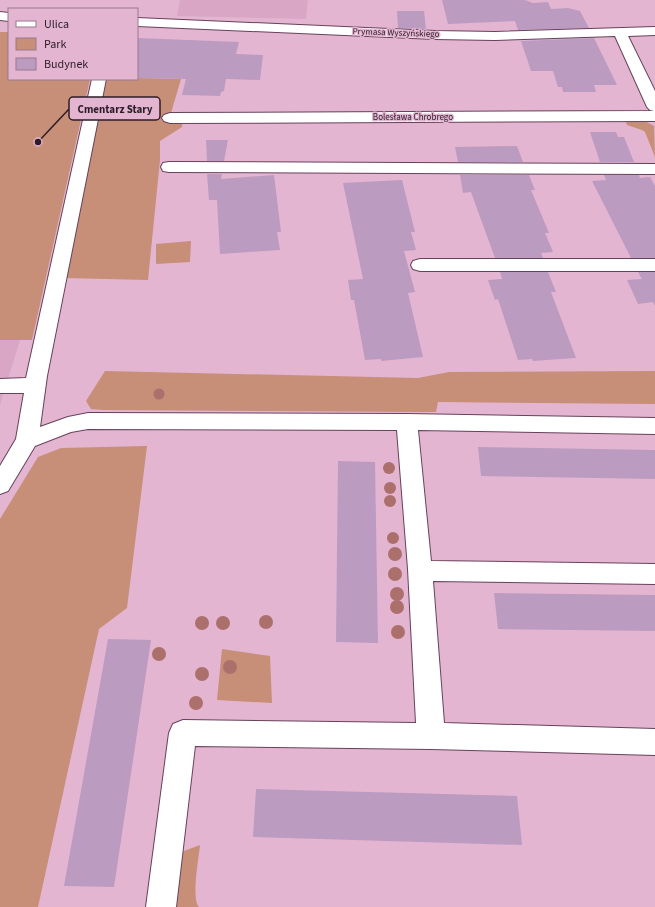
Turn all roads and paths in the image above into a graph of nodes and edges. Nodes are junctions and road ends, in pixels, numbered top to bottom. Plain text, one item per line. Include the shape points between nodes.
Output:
1 (138, 22) edge
2 (655, 31) edge
3 (620, 32) junction
4 (99, 80) edge
5 (655, 107) edge
6 (655, 116) edge
7 (170, 118) dead end
8 (169, 167) dead end
9 (655, 169) edge
10 (420, 265) dead end
11 (655, 265) edge
12 (35, 385) junction
13 (0, 386) edge
14 (407, 422) junction
15 (655, 426) edge
16 (27, 440) junction
17 (8, 458) edge
18 (0, 485) edge
19 (420, 571) junction
20 (655, 574) edge
21 (432, 736) junction
22 (655, 742) edge
23 (161, 907) edge

1 - 3 street, Prymasa Wyszyńskiego via 435,35
2 - 3 street, Prymasa Wyszyńskiego
3 - 5 street
4 - 12 street
6 - 7 street, Bolesława Chrobrego
8 - 9 street
10 - 11 street
12 - 13 street
12 - 16 street
14 - 15 street
14 - 16 street via 88,421
14 - 19 street
16 - 17 street
17 - 18 street
19 - 20 street
19 - 21 street
21 - 22 street
21 - 23 street via 184,733

